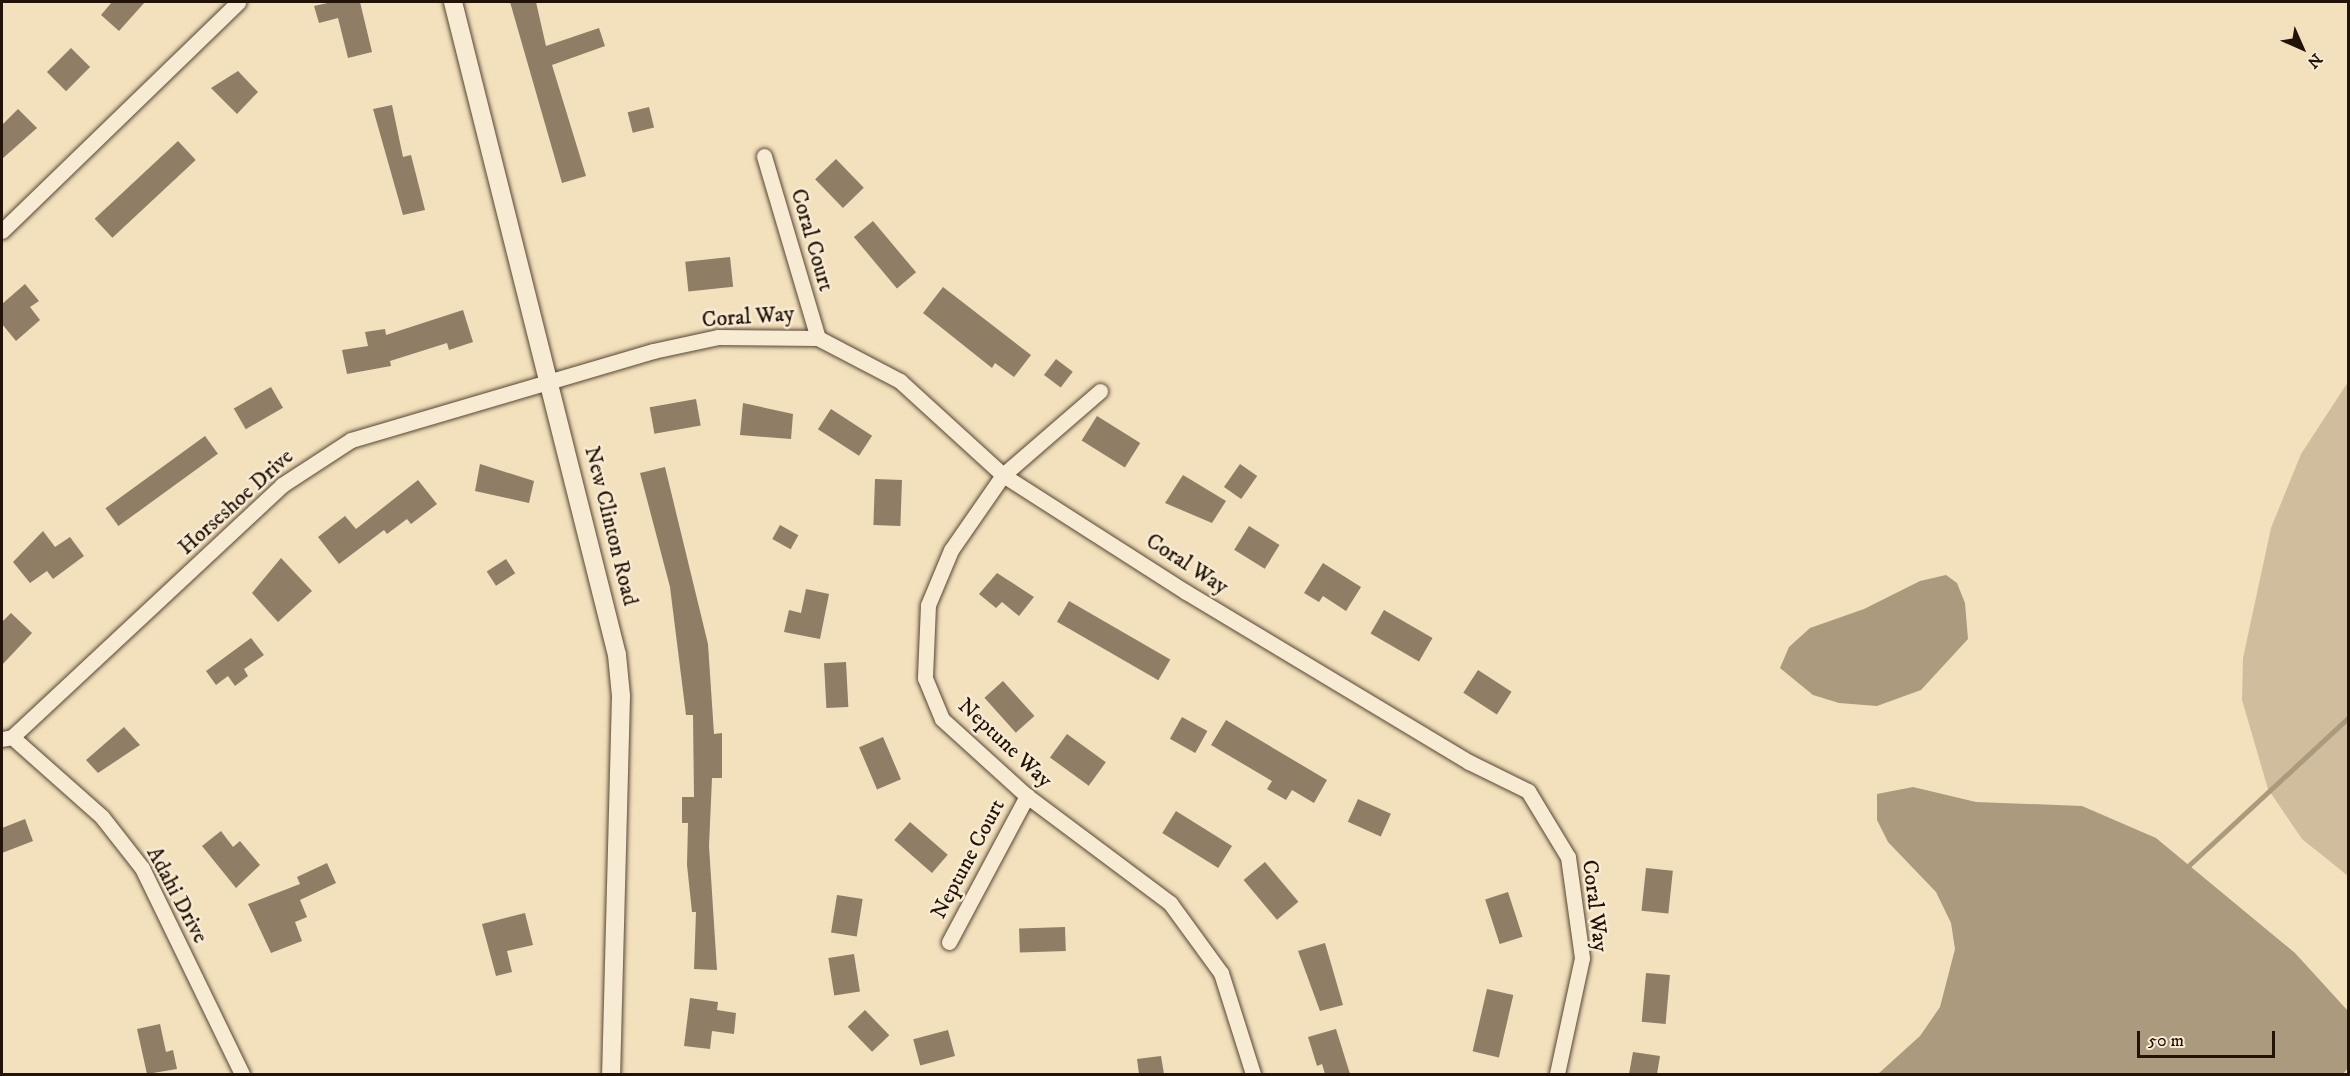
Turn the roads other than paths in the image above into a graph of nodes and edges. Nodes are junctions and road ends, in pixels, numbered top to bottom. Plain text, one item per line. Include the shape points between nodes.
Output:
1 (238, 2) edge
2 (453, 2) edge
3 (764, 156) dead end
4 (2, 231) edge
5 (818, 338) junction
6 (550, 381) junction
7 (1100, 391) dead end
8 (1003, 475) junction
9 (7, 738) edge
10 (1027, 796) junction
11 (949, 942) dead end
12 (242, 1074) edge
13 (611, 1074) edge
14 (1253, 1074) edge
15 (1557, 1074) edge

1 - 4 street
2 - 6 street, New Clinton Road
3 - 5 street, Coral Court
5 - 6 street, Coral Way via 718,337
5 - 8 street, Coral Way via 900,381
6 - 9 street, Horseshoe Drive via 377,429 307,466
6 - 13 street, New Clinton Road via 601,576 621,696
7 - 8 street, Neptune Way
8 - 10 street, Neptune Way via 969,521 936,581 924,622 922,660 942,719
8 - 15 street, Coral Way via 1469,762 1528,791 1568,857 1582,958
9 - 12 street, Adahi Drive via 102,817 142,868
10 - 11 street, Neptune Court
10 - 14 street, Neptune Way via 1170,903 1221,973

